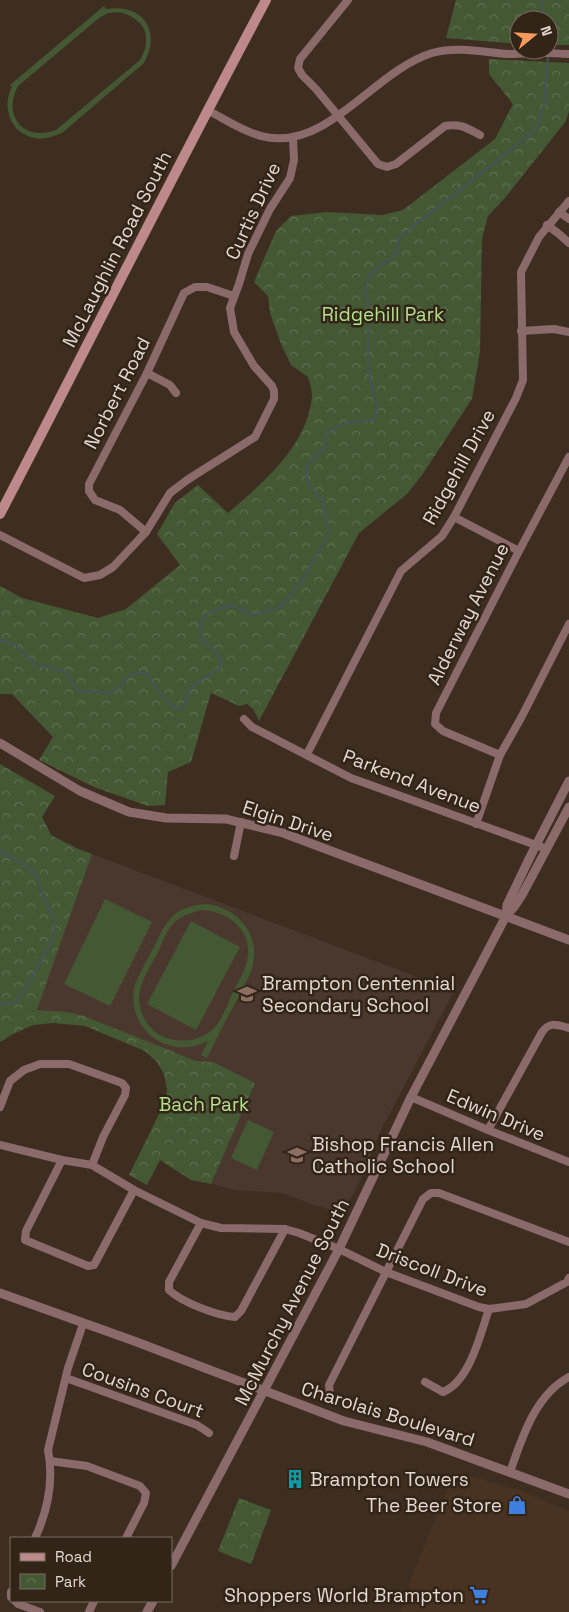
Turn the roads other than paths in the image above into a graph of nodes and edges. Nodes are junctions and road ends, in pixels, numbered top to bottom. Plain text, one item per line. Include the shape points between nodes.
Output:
1 (266, 0) edge
2 (348, 0) edge
3 (569, 54) edge
4 (207, 110) junction
5 (337, 115) junction
6 (480, 135) dead end
7 (293, 138) junction
8 (569, 201) edge
9 (559, 212) junction
10 (569, 219) edge
11 (547, 226) junction
12 (569, 243) edge
13 (234, 296) junction
14 (522, 331) junction
15 (569, 332) edge
16 (147, 373) junction
17 (176, 394) dead end
18 (569, 457) edge
19 (0, 514) edge
20 (454, 517) junction
21 (146, 532) junction
22 (0, 535) edge
23 (519, 551) junction
24 (569, 624) edge
25 (244, 719) dead end
26 (0, 743) edge
27 (307, 754) junction
28 (500, 755) junction
29 (569, 781) edge
30 (569, 807) edge
31 (241, 822) junction
32 (476, 824) junction
33 (535, 846) junction
34 (547, 849) junction
35 (234, 856) dead end
36 (506, 916) junction
37 (569, 940) edge
38 (569, 1028) edge
39 (411, 1097) junction
40 (0, 1107) edge
41 (488, 1130) junction
42 (0, 1144) edge
43 (62, 1160) junction
44 (569, 1161) edge
45 (92, 1165) junction
46 (134, 1190) junction
47 (201, 1223) junction
48 (285, 1229) junction
49 (569, 1242) edge
50 (339, 1249) junction
51 (386, 1272) junction
52 (569, 1278) edge
53 (0, 1293) edge
54 (489, 1309) junction
55 (83, 1324) junction
56 (569, 1377) edge
57 (66, 1378) junction
58 (425, 1382) dead end
59 (265, 1391) junction
60 (330, 1394) dead end
61 (209, 1433) dead end
62 (50, 1461) junction
63 (510, 1472) junction
64 (569, 1494) edge
65 (36, 1537) edge
66 (127, 1537) edge
67 (172, 1564) edge
68 (16, 1602) edge
69 (40, 1612) edge

1 - 4 main road, McLaughlin Road South
2 - 5 street via 300,59 298,68
3 - 5 street via 510,54 474,49 432,53 398,70
4 - 7 street via 254,133 272,138
4 - 19 main road, McLaughlin Road South
5 - 6 street via 378,164 387,167 396,164 444,126 461,125
5 - 7 street via 320,128
7 - 13 street, Curtis Drive via 294,160 290,178 270,209 248,254
8 - 9 street, Ridgehill Drive
9 - 10 street
9 - 11 street, Ridgehill Drive
11 - 12 street
11 - 14 street, Ridgehill Drive via 520,272
13 - 16 street, Norbert Road via 207,287 195,287 184,293
13 - 21 street, Curtis Drive via 230,308 234,332 254,366 272,386 274,399 255,437 186,480 170,494
14 - 15 street via 554,329
14 - 20 street, Ridgehill Drive via 523,380
16 - 17 street via 170,385
16 - 21 street, Norbert Road via 89,484 95,500 120,510
18 - 23 street, Alderway Avenue
20 - 23 street
20 - 27 street, Ridgehill Drive via 442,536 401,571
21 - 22 street, Curtis Drive via 113,567 100,575 84,578
23 - 28 street, Alderway Avenue via 436,713 435,724 443,731
24 - 28 street
25 - 27 street, Parkend Avenue via 252,727
26 - 31 street, Elgin Drive via 80,791 129,812 166,818
27 - 32 street, Parkend Avenue via 351,778
28 - 32 street
29 - 33 street, McMurchy Avenue South
30 - 34 street, McMurchy Avenue South
31 - 35 street
31 - 36 street, Elgin Drive via 283,833
32 - 33 street, Parkend Avenue
33 - 34 street, Parkend Avenue
33 - 36 street, McMurchy Avenue South via 507,905
34 - 36 street, McMurchy Avenue South via 514,908
36 - 37 street, Elgin Drive
36 - 39 street, McMurchy Avenue South
38 - 41 street via 554,1024 542,1032
39 - 41 street, Edwin Drive
39 - 50 street, McMurchy Avenue South
40 - 45 street via 10,1081 24,1070 40,1064 69,1064 122,1083 126,1088 125,1095
41 - 44 street, Edwin Drive
42 - 43 street
43 - 45 street
43 - 46 street via 26,1231 26,1240 88,1266 94,1265
45 - 46 street, Driscoll Drive
46 - 47 street, Driscoll Drive
47 - 48 street, Driscoll Drive via 221,1228
47 - 48 street via 170,1282 169,1290 175,1296 235,1317
48 - 50 street, Driscoll Drive
49 - 51 street via 439,1193 431,1193 423,1199
50 - 51 street, Driscoll Drive
50 - 59 street, McMurchy Avenue South
51 - 54 street, Driscoll Drive
51 - 60 street via 329,1386
52 - 54 street, Driscoll Drive via 526,1304
53 - 55 street, Charolais Boulevard
54 - 58 street via 471,1360 457,1382 443,1392
55 - 57 street
55 - 59 street, Charolais Boulevard
56 - 63 street via 540,1403
57 - 61 street, Cousins Court via 197,1425
57 - 62 street via 48,1450
59 - 63 street, Charolais Boulevard via 344,1421 428,1442
59 - 67 street, McMurchy Avenue South
62 - 65 street via 50,1496
62 - 66 street via 87,1466 140,1486 146,1493 144,1503
63 - 64 street, Charolais Boulevard
68 - 69 street

